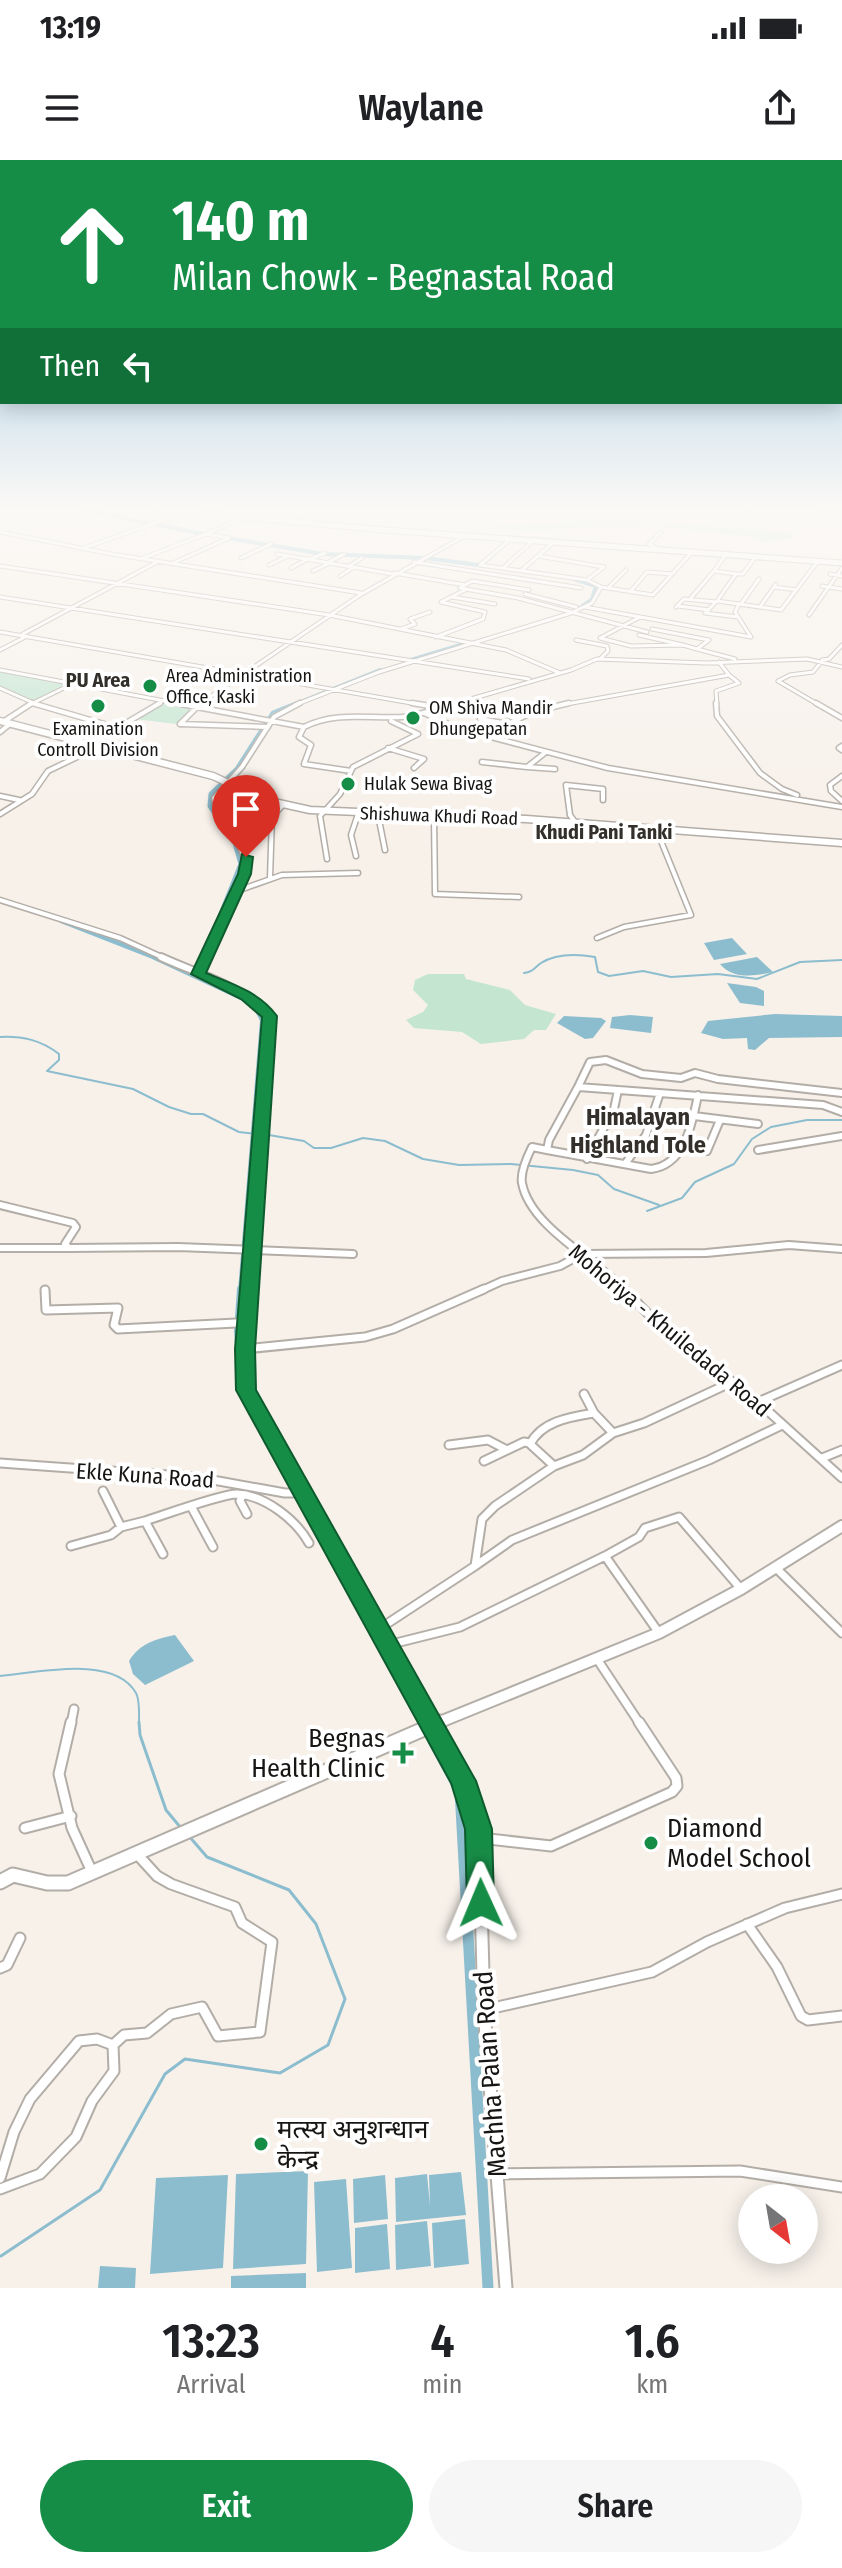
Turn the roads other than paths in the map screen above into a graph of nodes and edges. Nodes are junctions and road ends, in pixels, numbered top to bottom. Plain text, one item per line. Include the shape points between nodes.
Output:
1 (64, 608) edge
2 (285, 608) edge
3 (339, 608) edge
4 (469, 608) edge
5 (555, 608) edge
6 (582, 608) edge
7 (592, 608) edge
8 (691, 608) edge
9 (737, 608) edge
10 (814, 608) edge
11 (68, 609) junction
12 (709, 610) joint
13 (430, 612) dead end
14 (572, 613) junction
15 (329, 615) junction
16 (809, 615) dead end
17 (640, 617) junction
18 (738, 617) junction
19 (624, 627) junction
20 (401, 629) junction
21 (652, 629) junction
22 (0, 632) edge
23 (24, 635) junction
24 (639, 635) junction
25 (436, 637) junction
26 (576, 640) dead end
27 (290, 643) junction
28 (472, 644) junction
29 (621, 644) junction
30 (683, 645) junction
31 (842, 645) edge
32 (697, 649) junction
33 (0, 650) edge
34 (600, 659) junction
35 (721, 661) junction
36 (738, 661) junction
37 (822, 661) junction
38 (413, 662) junction
39 (842, 667) edge
40 (0, 670) edge
41 (246, 672) junction
42 (560, 673) junction
43 (729, 675) junction
44 (533, 680) junction
45 (72, 684) junction
46 (0, 688) edge
47 (335, 688) junction
48 (161, 702) junction
49 (463, 702) junction
50 (32, 703) junction
51 (193, 708) junction
52 (445, 708) junction
53 (424, 713) junction
54 (411, 716) junction
55 (842, 718) edge
56 (480, 719) dead end
57 (519, 719) junction
58 (387, 720) junction
59 (1, 721) edge
60 (11, 723) junction
61 (270, 724) junction
62 (400, 724) junction
63 (304, 727) junction
64 (118, 728) junction
65 (0, 732) edge
66 (92, 743) junction
67 (100, 746) junction
68 (388, 748) junction
69 (546, 752) junction
70 (482, 762) dead end
71 (527, 767) junction
72 (414, 768) dead end
73 (555, 769) dead end
74 (351, 771) junction
75 (842, 776) edge
76 (224, 782) junction
77 (797, 795) dead end
78 (0, 796) edge
79 (19, 800) junction
80 (603, 800) dead end
81 (842, 804) edge
82 (283, 805) junction
83 (324, 811) junction
84 (0, 814) edge
85 (358, 814) junction
86 (378, 815) junction
87 (434, 817) junction
88 (575, 822) junction
89 (664, 829) junction
90 (842, 843) edge
91 (385, 850) dead end
92 (356, 856) dead end
93 (327, 859) dead end
94 (358, 873) dead end
95 (270, 878) junction
96 (237, 891) junction
97 (519, 897) dead end
98 (0, 900) edge
99 (597, 938) dead end
100 (198, 974) junction
101 (578, 1087) junction
102 (618, 1090) junction
103 (660, 1093) junction
104 (842, 1093) edge
105 (698, 1095) junction
106 (842, 1112) edge
107 (694, 1116) junction
108 (720, 1120) junction
109 (758, 1124) dead end
110 (842, 1136) edge
111 (680, 1147) junction
112 (547, 1150) junction
113 (758, 1150) dead end
114 (587, 1159) junction
115 (625, 1164) junction
116 (0, 1205) edge
117 (0, 1248) edge
118 (69, 1248) junction
119 (842, 1249) edge
120 (251, 1252) junction
121 (353, 1254) dead end
122 (582, 1254) junction
123 (45, 1290) dead end
124 (236, 1323) dead end
125 (245, 1349) junction
126 (842, 1365) edge
127 (732, 1382) junction
128 (584, 1394) dead end
129 (758, 1402) junction
130 (594, 1413) junction
131 (782, 1425) junction
132 (613, 1433) junction
133 (530, 1443) junction
134 (449, 1445) dead end
135 (507, 1450) junction
136 (842, 1450) edge
137 (822, 1458) junction
138 (484, 1461) dead end
139 (0, 1463) edge
140 (554, 1466) junction
141 (842, 1478) edge
142 (103, 1491) dead end
143 (302, 1493) junction
144 (242, 1495) junction
145 (285, 1495) junction
146 (265, 1505) junction
147 (192, 1508) junction
148 (247, 1514) dead end
149 (145, 1521) junction
150 (842, 1526) edge
151 (121, 1527) junction
152 (309, 1543) dead end
153 (71, 1546) dead end
154 (213, 1547) dead end
155 (163, 1554) dead end
156 (605, 1556) junction
157 (475, 1566) junction
158 (775, 1567) junction
159 (741, 1589) junction
160 (379, 1629) junction
161 (659, 1633) junction
162 (842, 1633) edge
163 (388, 1645) junction
164 (597, 1659) junction
165 (74, 1709) dead end
166 (432, 1726) junction
167 (71, 1816) junction
168 (25, 1828) dead end
169 (480, 1838) junction
170 (136, 1853) junction
171 (92, 1872) junction
172 (0, 1882) edge
173 (842, 1894) edge
174 (747, 1924) junction
175 (20, 1938) dead end
176 (0, 1968) edge
177 (484, 2010) junction
178 (842, 2016) edge
179 (113, 2045) junction
180 (497, 2174) junction
181 (0, 2178) edge
182 (842, 2187) edge
183 (0, 2189) edge
184 (506, 2288) edge

1 - 11 street
2 - 15 street
3 - 15 street
4 - 25 street via 485,612 483,619
5 - 14 street
6 - 14 street
7 - 17 street
8 - 12 street
9 - 18 street
10 - 16 street
11 - 23 street
11 - 27 street
12 - 18 street via 705,613
13 - 20 street via 410,619 415,624
14 - 19 street
14 - 28 street
15 - 20 street
15 - 27 street
17 - 18 street via 751,637
17 - 19 street
19 - 21 street
19 - 29 street via 600,638
20 - 25 street
21 - 24 street
21 - 32 street via 709,640
22 - 23 street
23 - 33 street
23 - 41 street
24 - 29 street
24 - 30 street
25 - 28 street
26 - 34 street via 607,646
27 - 38 street
27 - 41 street
28 - 38 street
28 - 42 street via 506,650
29 - 30 street
30 - 32 street
31 - 37 street
32 - 36 street
34 - 35 street
34 - 42 street
35 - 36 street
35 - 43 street
36 - 37 street
37 - 39 street
37 - 55 street via 813,672 778,681
38 - 44 street
38 - 47 street
40 - 45 street
41 - 47 street
41 - 51 street
42 - 44 street
43 - 57 street via 568,703
43 - 77 street via 739,683 716,691 717,716 765,780
44 - 49 street
45 - 48 street
45 - 50 street
46 - 50 street
47 - 52 street
47 - 61 street via 280,712
48 - 51 street
48 - 64 street
49 - 52 street
49 - 57 street
50 - 59 street
50 - 64 street
51 - 61 street
51 - 61 street via 180,724 258,729
52 - 53 street
53 - 54 street
53 - 69 street via 457,728
54 - 58 street
54 - 62 street
56 - 57 street via 508,724
58 - 62 street
58 - 63 street via 341,717
59 - 60 main road, Shishuwa Khudi Road
60 - 65 street
60 - 66 main road, Shishuwa Khudi Road
61 - 63 street
61 - 76 street via 242,767
62 - 68 street via 418,734
63 - 74 street via 299,737 311,745 304,764
64 - 66 street
66 - 67 main road, Shishuwa Khudi Road
67 - 76 main road, Shishuwa Khudi Road
67 - 79 street via 48,771 32,794
68 - 72 street via 424,759
68 - 74 street
69 - 71 street
69 - 81 street via 655,777
70 - 71 street
71 - 73 street
74 - 83 street
75 - 81 street via 830,785
76 - 82 main road, Shishuwa Khudi Road
76 - 96 street via 214,803 247,865
78 - 79 street
79 - 84 street
80 - 88 street via 603,789 566,785
82 - 83 main road, Shishuwa Khudi Road
82 - 95 street via 272,817
83 - 85 main road, Shishuwa Khudi Road
83 - 93 street via 320,816
85 - 86 main road, Shishuwa Khudi Road
85 - 92 street via 351,835
86 - 87 main road, Shishuwa Khudi Road
86 - 91 street
87 - 88 main road, Shishuwa Khudi Road
87 - 97 street via 435,894
88 - 89 main road, Shishuwa Khudi Road
89 - 90 main road, Shishuwa Khudi Road
89 - 99 street via 661,841 691,915 624,927
94 - 95 street
95 - 96 street
96 - 100 street
98 - 100 street via 120,938
100 - 120 street via 260,1004 269,1016
101 - 102 street
101 - 104 street via 590,1062 606,1060 642,1074 681,1078 695,1073
101 - 112 street
102 - 103 street
102 - 114 street via 609,1120
103 - 105 street
103 - 115 street via 646,1135
105 - 106 street via 823,1105
105 - 107 street
107 - 108 street
107 - 111 street
108 - 109 street
108 - 111 street via 707,1151
110 - 113 street
111 - 115 street via 664,1167
112 - 114 street
112 - 122 street, Mohoriya - Khuiledada Road via 532,1147 522,1183 543,1223
114 - 115 street
116 - 118 street via 73,1223 76,1227 65,1244
117 - 118 street
118 - 120 street
119 - 122 street via 789,1245 706,1253
120 - 121 street
120 - 125 street
122 - 125 street via 379,1333
122 - 127 street, Mohoriya - Khuiledada Road via 667,1332
123 - 124 street via 46,1310 118,1308 118,1329
125 - 143 street via 246,1390
126 - 129 street
127 - 129 street, Mohoriya - Khuiledada Road
127 - 132 street
128 - 130 street
129 - 131 street, Mohoriya - Khuiledada Road
130 - 132 street
130 - 133 street via 539,1430
131 - 137 street, Mohoriya - Khuiledada Road
131 - 157 street via 512,1540
132 - 140 street via 583,1455
133 - 135 street
133 - 140 street
134 - 135 street via 485,1439 496,1440
135 - 138 street
136 - 137 street
137 - 141 street, Mohoriya - Khuiledada Road
139 - 145 street, Ekle Kuna Road via 223,1480
140 - 157 street via 482,1519
142 - 151 street
143 - 145 street
143 - 160 street
144 - 146 street
144 - 147 street
144 - 148 street
145 - 146 street
146 - 152 street via 302,1528
147 - 149 street
147 - 154 street
149 - 151 street
149 - 155 street
150 - 158 main road
151 - 153 street
156 - 159 street via 645,1528 679,1517
156 - 161 street
156 - 163 street via 460,1627
157 - 160 street
158 - 159 main road
158 - 162 street
159 - 161 main road
160 - 163 street
161 - 164 main road
163 - 166 street
164 - 166 main road
164 - 169 street via 677,1786 632,1812 551,1846
165 - 167 street via 59,1774
166 - 169 street, Machha Palan Road via 463,1781
166 - 170 main road
167 - 168 street
167 - 171 street
169 - 177 street, Machha Palan Road
170 - 171 main road
170 - 179 street via 171,1884 235,1907 242,1923 272,1942 260,2032 218,2036 202,2007 171,2014 147,2033 124,2035
171 - 172 main road via 68,1883 13,1875
173 - 174 street
174 - 177 street via 652,1972
174 - 178 street via 777,1967 801,2016
175 - 176 street via 7,1965
177 - 180 street, Machha Palan Road
179 - 181 street via 97,2039 79,2041 37,2089 8,2147
179 - 183 street via 114,2071 92,2101 76,2137 40,2174
180 - 182 street via 740,2171
180 - 184 street, Machha Palan Road

